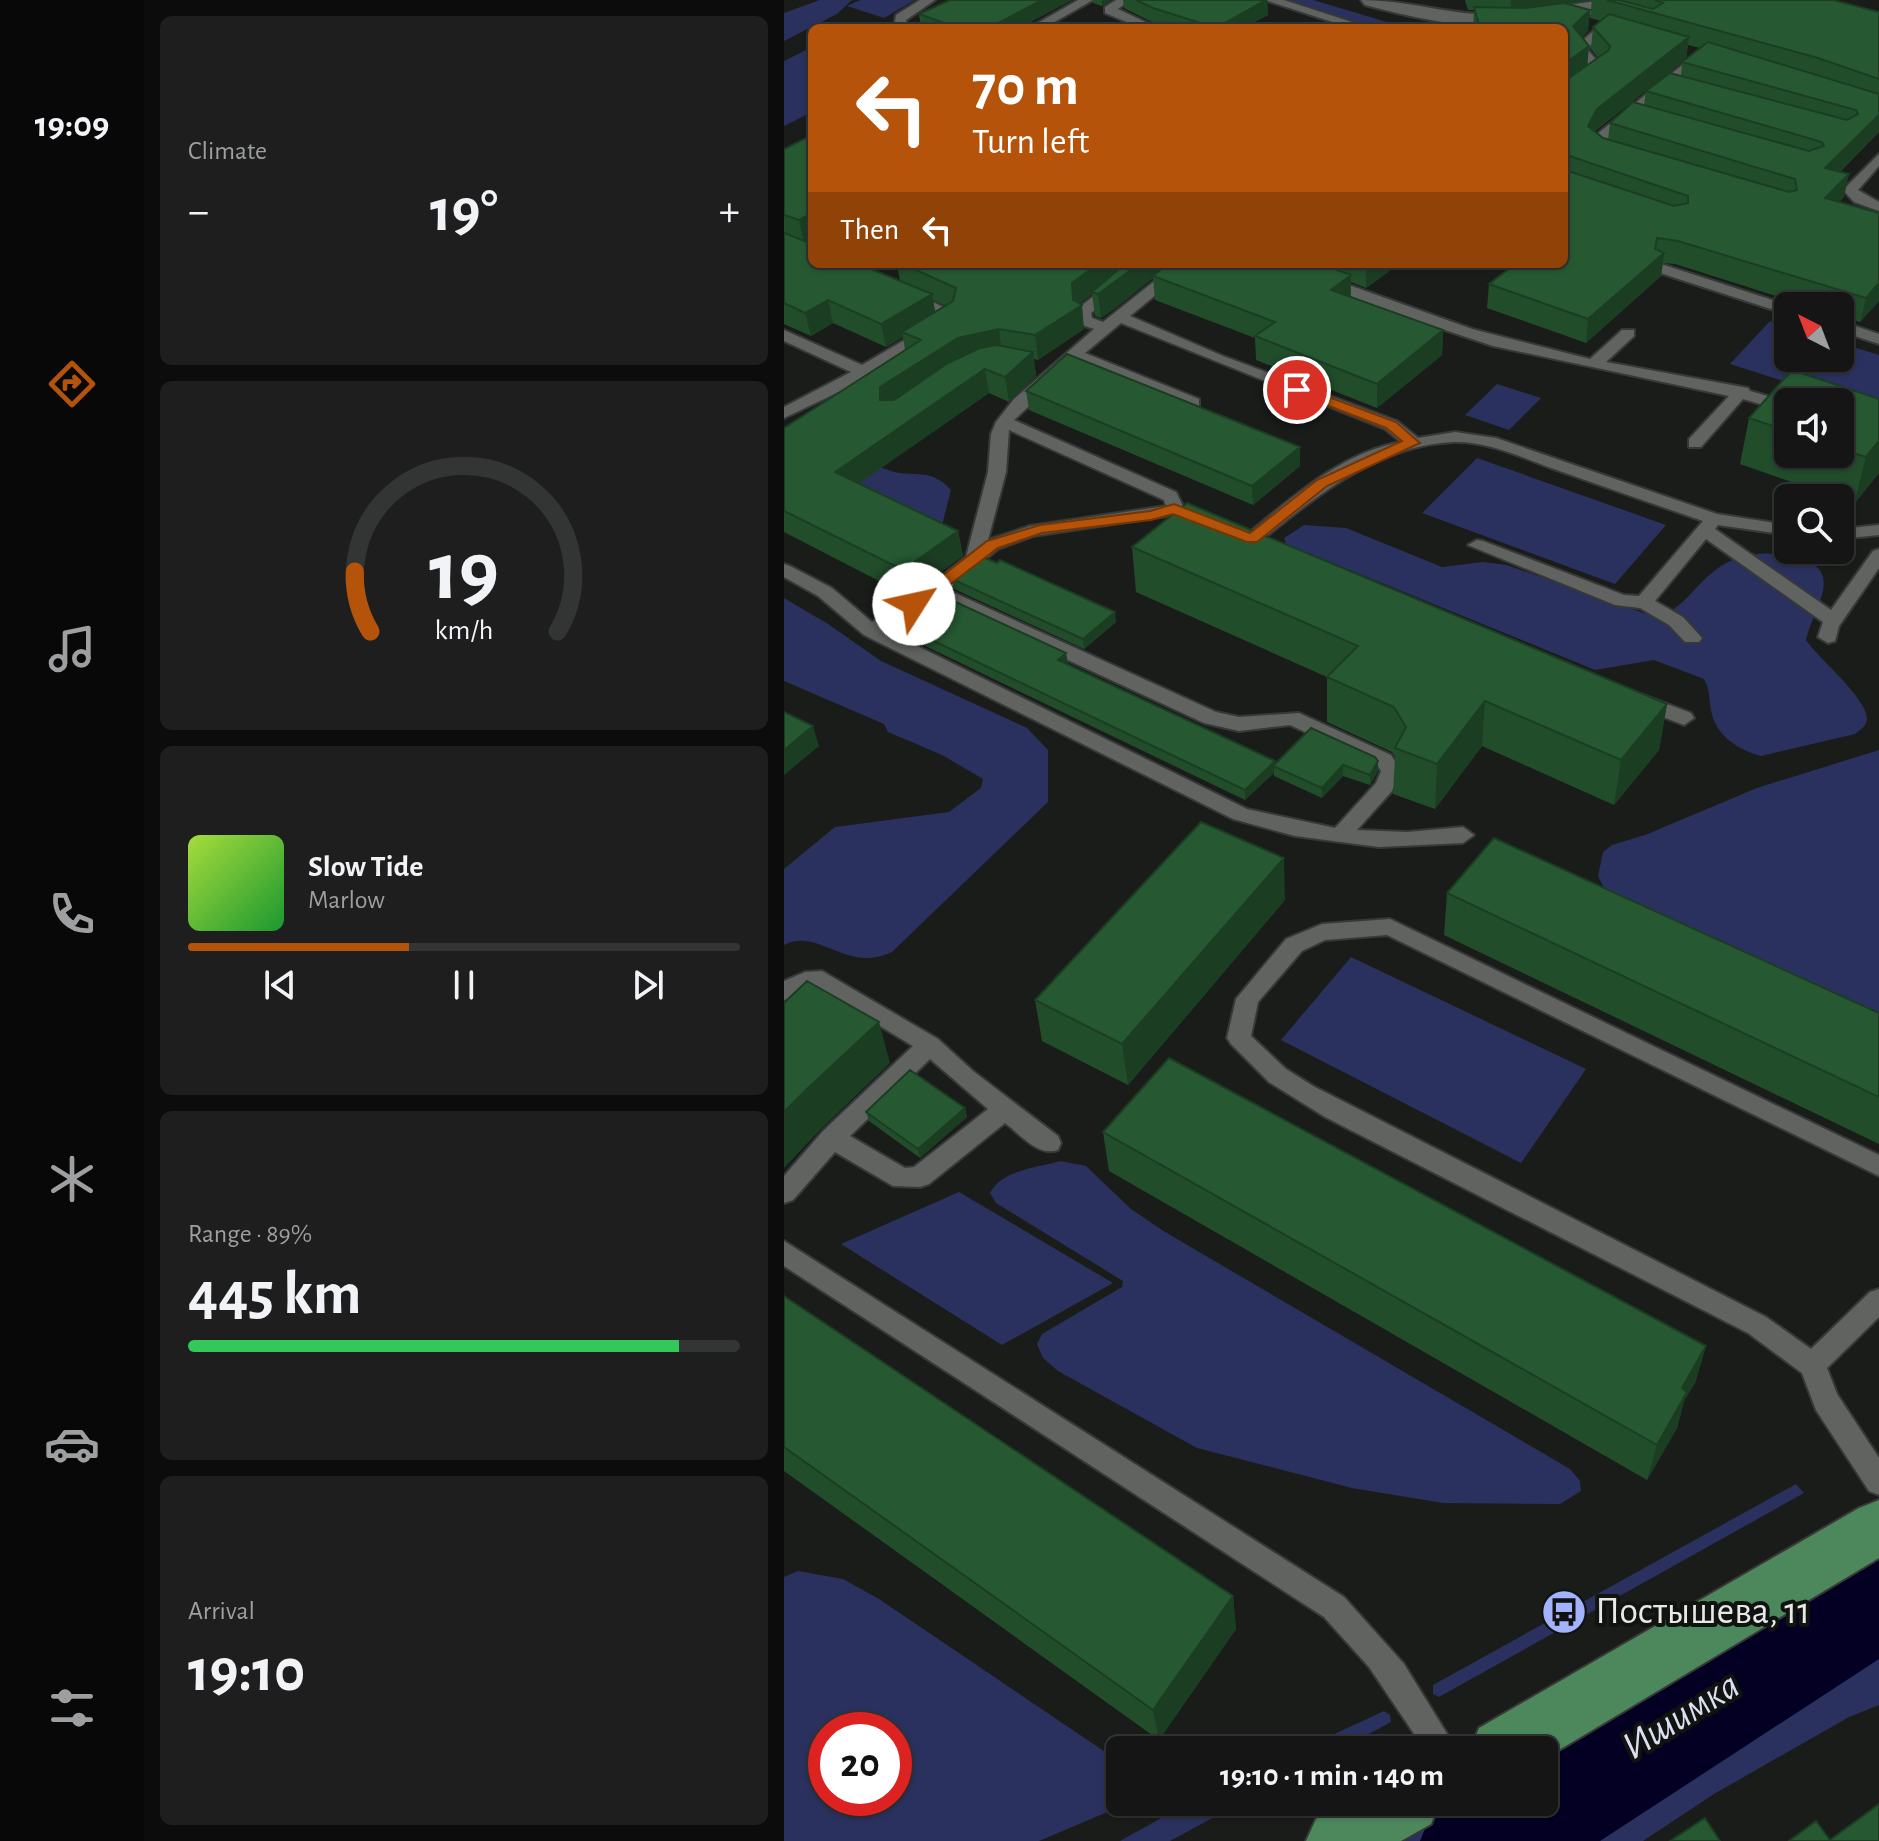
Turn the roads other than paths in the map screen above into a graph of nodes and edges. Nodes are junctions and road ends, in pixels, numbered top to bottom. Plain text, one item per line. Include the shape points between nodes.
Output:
1 (929, 0) edge
2 (1087, 0) edge
3 (1124, 0) edge
4 (1271, 0) edge
5 (1373, 0) edge
6 (1604, 7) edge
7 (1562, 17) junction
8 (898, 24) edge
9 (1042, 24) edge
10 (1142, 24) edge
11 (1351, 24) edge
12 (1453, 24) edge
13 (1511, 24) edge
14 (1717, 60) edge
15 (1663, 87) junction
16 (1678, 91) edge
17 (1568, 92) edge
18 (1626, 116) junction
19 (1642, 121) edge
20 (1879, 158) edge
21 (1621, 160) edge
22 (1879, 207) edge
23 (1180, 268) edge
24 (1287, 268) edge
25 (1659, 268) edge
26 (1122, 281) edge
27 (891, 288) edge
28 (1774, 305) edge
29 (1119, 317) junction
30 (1105, 328) junction
31 (1854, 331) edge
32 (1628, 333) dead end
33 (784, 335) edge
34 (1879, 339) edge
35 (1076, 355) junction
36 (1031, 364) edge
37 (1593, 365) junction
38 (863, 372) junction
39 (1054, 374) junction
40 (1742, 391) junction
41 (784, 395) edge
42 (1774, 402) edge
43 (803, 403) junction
44 (1193, 403) edge
45 (784, 413) edge
46 (1004, 422) junction
47 (1413, 443) junction
48 (1695, 443) dead end
49 (1174, 509) junction
50 (1709, 525) junction
51 (1774, 529) edge
52 (1879, 530) edge
53 (1854, 533) edge
54 (1252, 539) junction
55 (1477, 545) dead end
56 (1278, 550) edge
57 (1879, 555) edge
58 (975, 556) junction
59 (784, 570) edge
60 (935, 591) junction
61 (1644, 602) junction
62 (871, 631) junction
63 (1692, 638) dead end
64 (1616, 692) edge
65 (1684, 718) dead end
66 (1463, 835) dead end
67 (1340, 836) junction
68 (784, 991) edge
69 (930, 1045) junction
70 (1005, 1109) junction
71 (832, 1138) junction
72 (1049, 1143) dead end
73 (1879, 1166) edge
74 (784, 1193) edge
75 (784, 1252) edge
76 (1879, 1300) edge
77 (1812, 1365) junction
78 (1879, 1482) edge
79 (1879, 1527) edge
80 (1434, 1736) edge
81 (1525, 1736) edge
82 (1384, 1816) edge
83 (1338, 1841) edge

1 - 8 lane
2 - 9 lane
3 - 10 lane via 1109,10
4 - 11 lane
5 - 12 street
6 - 7 street
7 - 13 street
7 - 17 lane via 1609,31 1580,48 1598,70
14 - 15 lane via 1696,54
15 - 16 lane
15 - 18 lane
18 - 19 lane
18 - 21 lane via 1595,147
20 - 22 lane via 1850,190
23 - 29 lane
24 - 37 lane via 1478,336
25 - 28 lane
26 - 30 lane via 1083,312 1085,321
27 - 38 lane via 951,315
29 - 30 lane
29 - 47 lane via 1391,425
30 - 35 lane
31 - 34 lane
32 - 37 lane
33 - 38 lane
35 - 39 lane
35 - 44 lane
36 - 39 lane
37 - 40 lane
38 - 43 lane
39 - 46 lane
40 - 42 lane
40 - 48 lane
41 - 43 lane
43 - 45 lane
46 - 49 lane via 1170,496
46 - 58 lane
47 - 50 lane via 1455,437 1496,443
47 - 54 lane via 1322,483
49 - 54 lane
49 - 58 lane via 1030,531
50 - 51 lane
50 - 57 lane via 1831,629
50 - 61 lane
52 - 53 lane
54 - 56 lane
55 - 61 lane via 1622,601
58 - 60 lane
59 - 62 lane via 825,592
60 - 62 lane
60 - 67 lane via 1211,718 1239,724 1292,718 1377,756 1389,765 1389,778
61 - 63 lane
62 - 67 lane via 1240,814
64 - 65 lane
66 - 67 lane via 1409,842
68 - 69 lane via 822,980
69 - 70 lane
69 - 71 lane
70 - 71 lane via 920,1177 902,1179
70 - 72 lane
71 - 74 lane
73 - 77 lane via 1390,927 1322,932 1294,945 1247,999 1239,1038 1252,1056 1275,1072 1350,1116 1757,1325
75 - 80 lane via 1334,1607 1367,1637
76 - 77 lane
77 - 78 lane via 1826,1401
79 - 81 main road
82 - 83 main road

